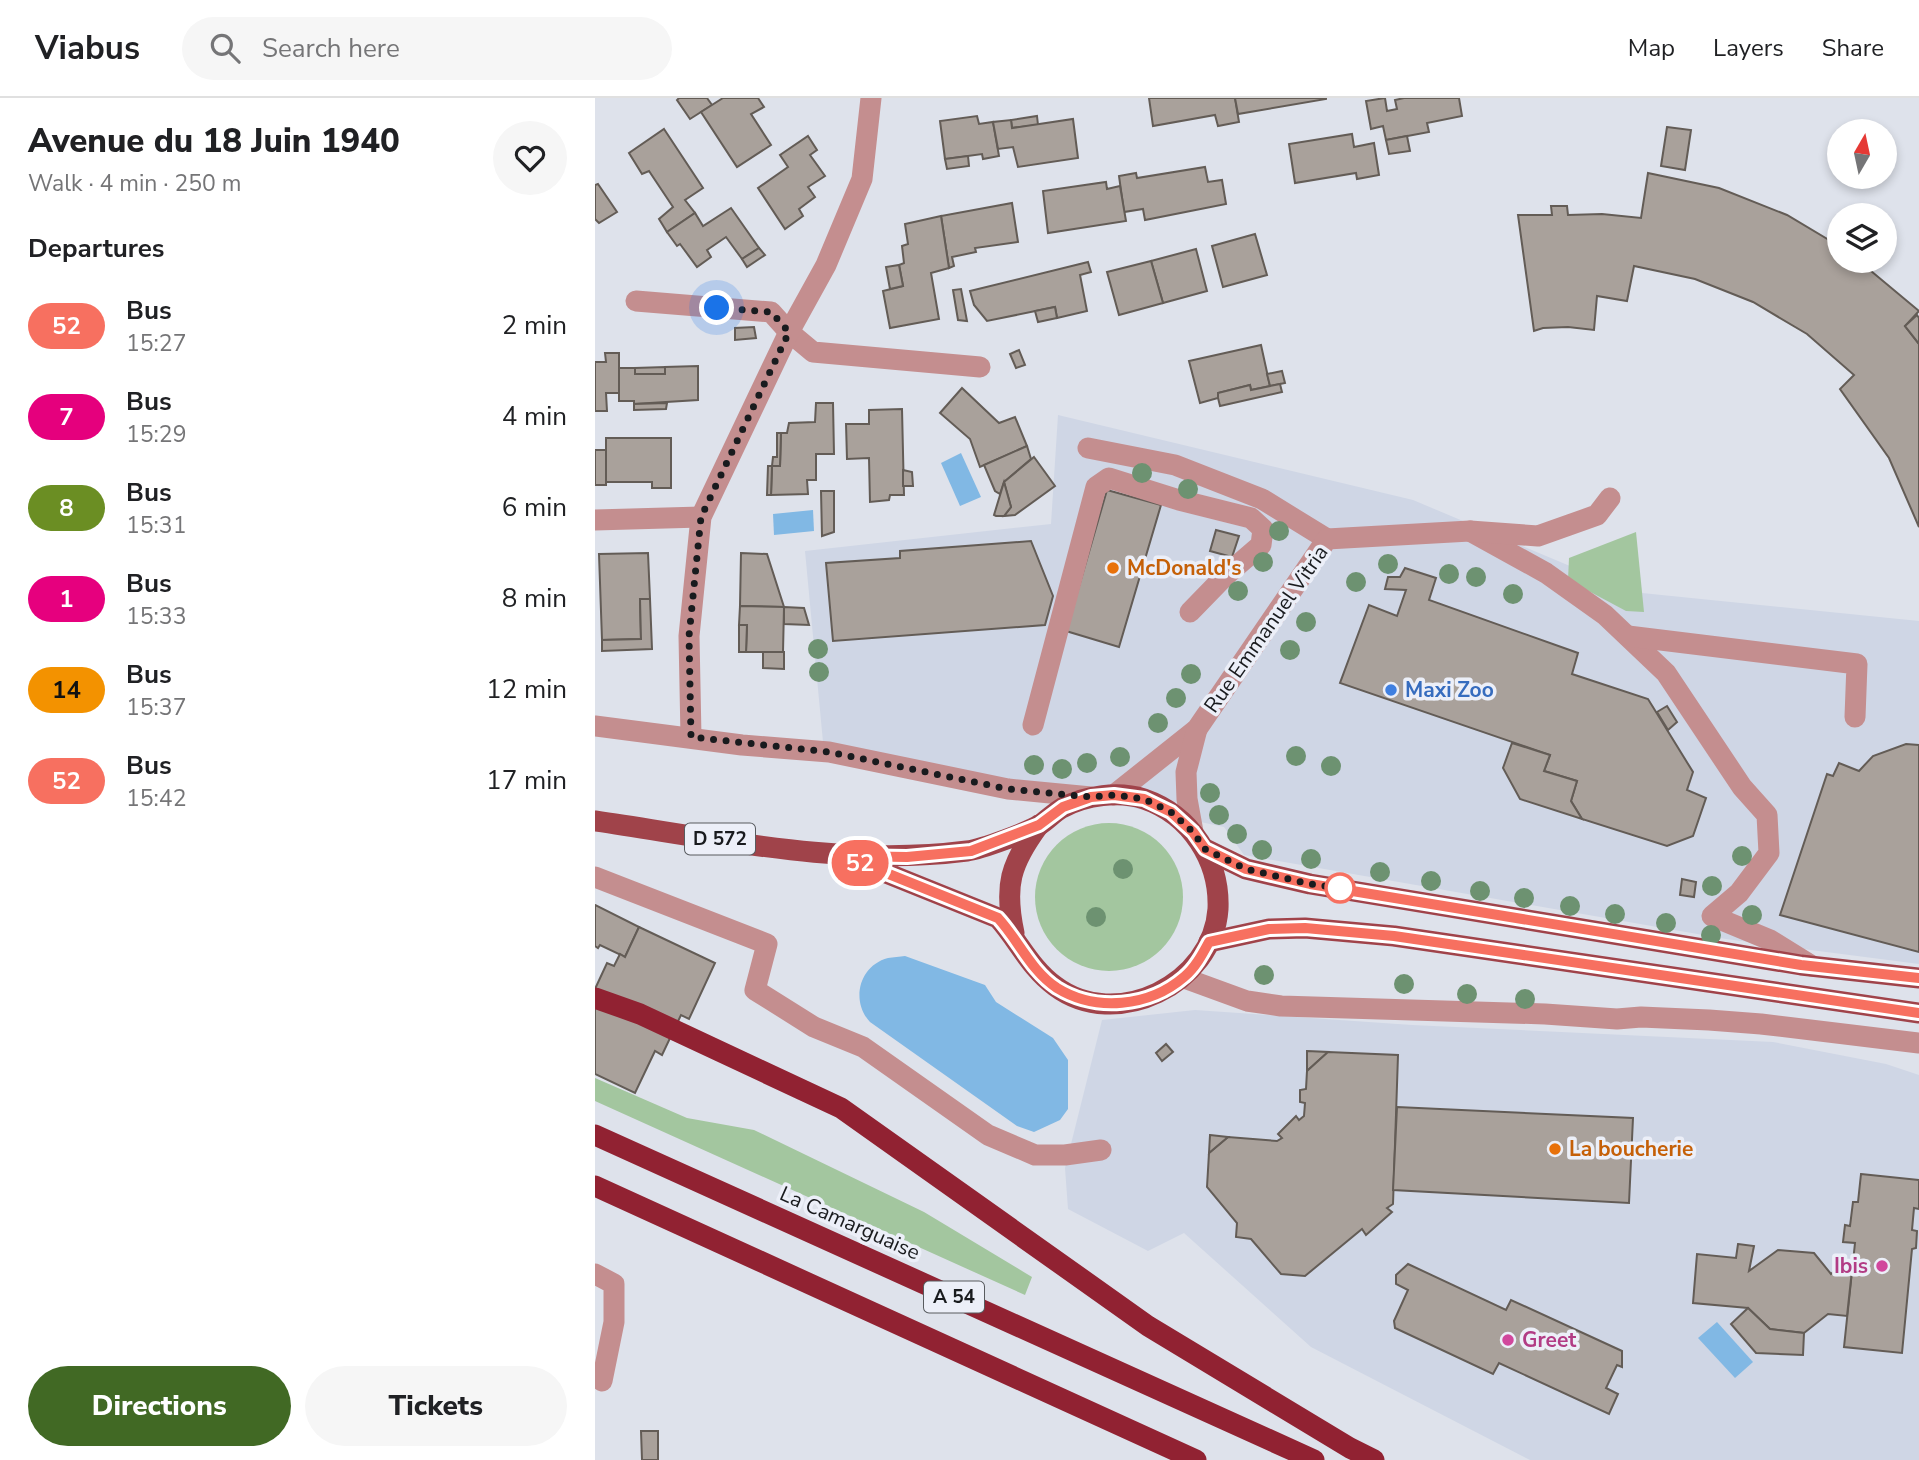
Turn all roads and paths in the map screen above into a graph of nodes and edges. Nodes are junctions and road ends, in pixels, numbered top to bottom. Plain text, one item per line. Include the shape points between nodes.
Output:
1 (871, 98) edge
2 (636, 301) dead end
3 (789, 332) junction
4 (980, 367) dead end
5 (1088, 448) dead end
6 (1610, 498) dead end
7 (701, 517) junction
8 (595, 520) edge
9 (1470, 531) junction
10 (1327, 539) junction
11 (1190, 612) dead end
12 (1628, 636) junction
13 (1855, 717) dead end
14 (1033, 725) dead end
15 (595, 726) edge
16 (1197, 729) junction
17 (691, 737) junction
18 (1114, 795) junction
19 (1091, 797) junction
20 (595, 821) edge
21 (1039, 825) junction
22 (1199, 841) junction
23 (844, 856) junction
24 (595, 877) edge
25 (1015, 936) junction
26 (1209, 942) junction
27 (1812, 966) junction
28 (1184, 978) junction
29 (1919, 978) edge
30 (595, 998) edge
31 (1919, 1013) edge
32 (1919, 1044) edge
33 (595, 1135) edge
34 (1101, 1150) dead end
35 (595, 1186) edge
36 (595, 1274) edge
37 (602, 1381) dead end
38 (1196, 1460) edge
39 (1314, 1460) edge
40 (1374, 1460) edge

1 - 3 street via 862,179 826,265
2 - 3 street via 771,312
3 - 4 street via 813,352
3 - 7 street
5 - 10 street via 1175,465 1262,499
6 - 9 street, Rue Emmanuel Vitria via 1597,515 1538,536
7 - 8 street
7 - 17 street via 689,636
9 - 10 street, Rue Emmanuel Vitria
9 - 12 street via 1546,573
10 - 16 street, Rue Emmanuel Vitria
11 - 14 street via 1261,545 1263,529 1251,518 1109,478 1097,487
12 - 13 street via 1857,664
12 - 27 street via 1666,673 1742,787 1767,814 1769,853 1739,893 1712,916 1770,940
15 - 17 street
16 - 18 street
16 - 22 street via 1186,772 1187,799
17 - 19 street via 829,752 1008,789
18 - 19 main road
18 - 22 main road via 1144,799 1171,812
19 - 21 main road via 1063,807
20 - 23 main road, D 572
21 - 23 main road, D 572 via 971,851
21 - 25 main road via 1021,849 1010,877 1008,907
22 - 26 main road via 1216,880 1218,911
22 - 27 main road via 1246,869 1310,884
23 - 25 main road, D 572 via 998,918
24 - 34 street via 767,944 755,990 814,1027 863,1047 988,1135 1035,1155
25 - 28 main road via 1040,973 1057,988 1088,1001 1122,1004 1155,996
26 - 28 main road
26 - 31 main road via 1269,929 1394,936
27 - 29 main road
28 - 32 street via 1247,1001 1282,1006 1709,1020
30 - 40 highway via 641,1014 841,1108 1148,1326
33 - 39 highway, La Camarguaise / A 54
35 - 38 highway, A 54
36 - 37 street via 614,1284 614,1322

